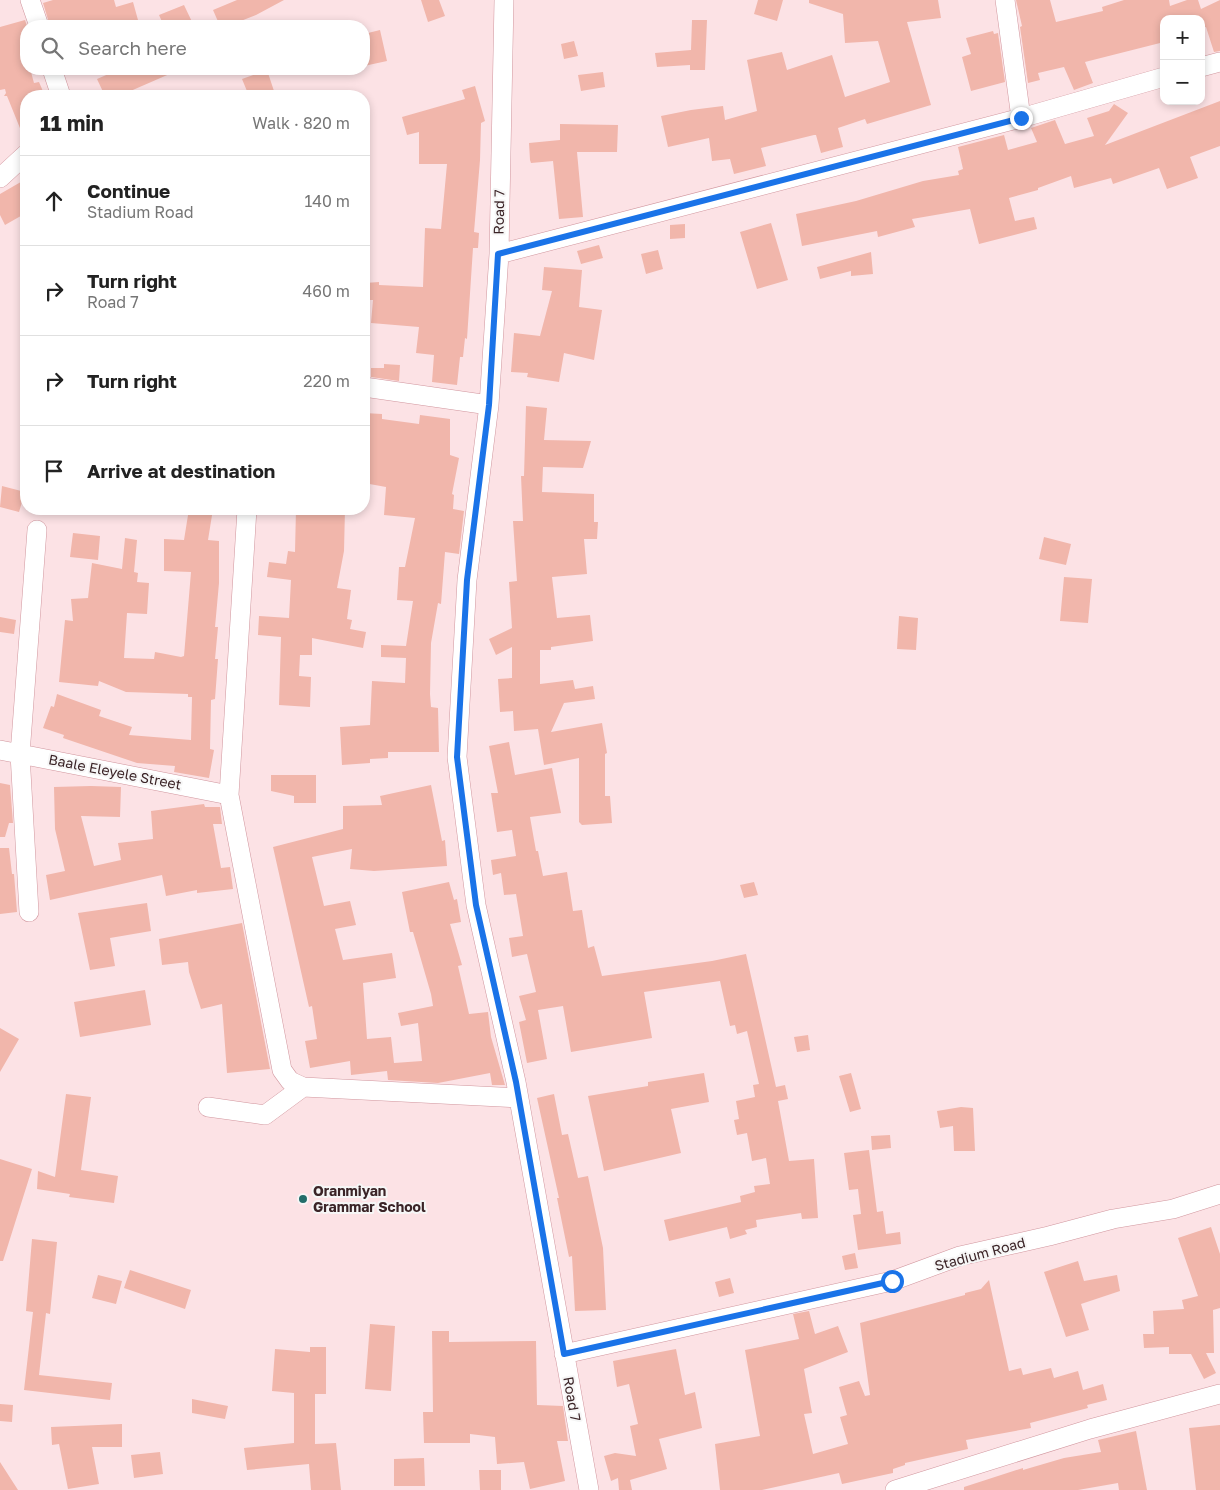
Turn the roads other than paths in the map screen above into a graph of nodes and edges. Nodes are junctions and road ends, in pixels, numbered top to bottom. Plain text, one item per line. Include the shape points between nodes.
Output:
1 (30, 0) edge
2 (504, 0) edge
3 (1005, 0) edge
4 (37, 20) edge
5 (1220, 62) edge
6 (1205, 66) edge
7 (54, 75) edge
8 (1160, 79) edge
9 (59, 90) edge
10 (1021, 118) junction
11 (20, 160) edge
12 (0, 178) edge
13 (498, 254) junction
14 (370, 388) edge
15 (489, 405) junction
16 (247, 515) edge
17 (37, 530) dead end
18 (0, 750) edge
19 (20, 754) junction
20 (229, 795) junction
21 (29, 912) dead end
22 (303, 1087) junction
23 (518, 1098) junction
24 (208, 1107) dead end
25 (1220, 1194) edge
26 (564, 1354) junction
27 (1220, 1394) edge
28 (589, 1490) edge
29 (895, 1490) edge

1 - 4 street
2 - 13 street, Road 7
3 - 10 street
5 - 6 street
7 - 9 street
8 - 10 street
10 - 13 street
11 - 12 street
13 - 15 street, Road 7
14 - 15 street
15 - 23 street, Road 7 via 467,580 457,757 476,905
16 - 20 street
17 - 19 street
18 - 19 street, Baale Eleyele Street
19 - 20 street, Baale Eleyele Street
19 - 21 street
20 - 22 street via 282,1070 290,1081
22 - 23 street
22 - 24 street via 265,1115
23 - 26 street, Road 7
25 - 26 street, Stadium Road via 1173,1209 1113,1219 960,1256 892,1281
26 - 28 street, Road 7
27 - 29 street via 1090,1429

